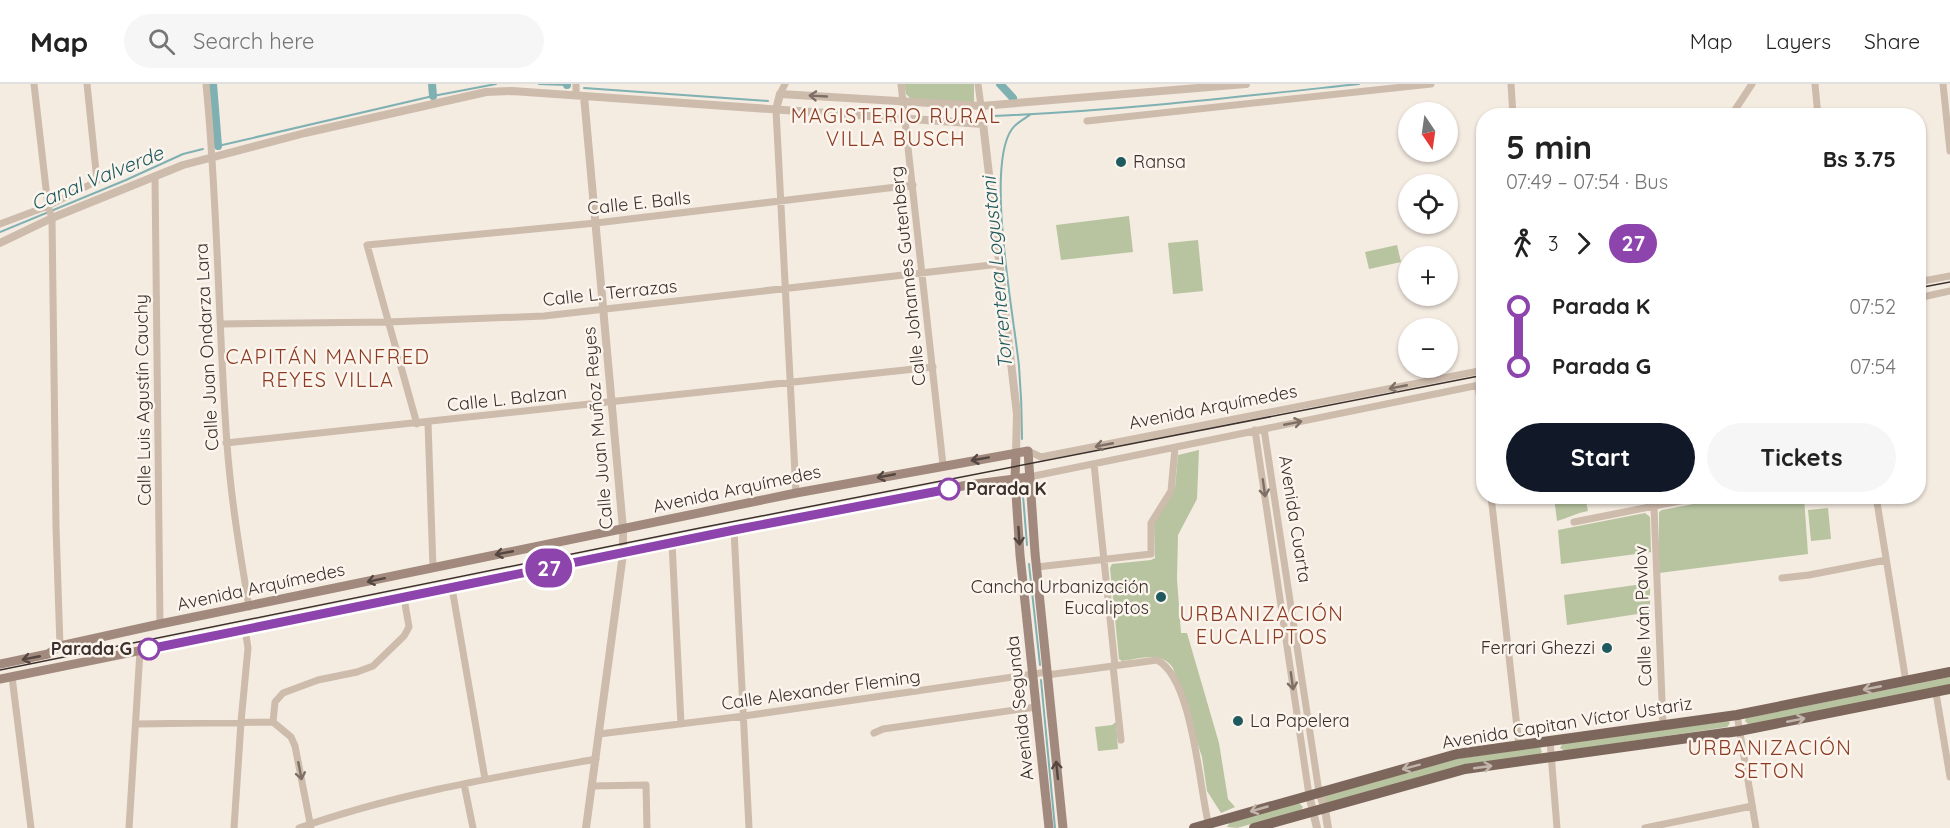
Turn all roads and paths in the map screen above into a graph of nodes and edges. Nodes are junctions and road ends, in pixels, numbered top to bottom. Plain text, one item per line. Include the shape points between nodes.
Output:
1 (34, 84) edge
2 (87, 84) edge
3 (206, 84) edge
4 (576, 84) edge
5 (785, 84) edge
6 (901, 84) edge
7 (978, 84) edge
8 (1246, 84) edge
9 (1431, 84) edge
10 (1511, 84) edge
11 (1752, 84) edge
12 (1815, 84) edge
13 (1943, 84) edge
14 (1214, 86) edge
15 (780, 94) junction
16 (580, 95) junction
17 (903, 102) junction
18 (981, 106) junction
19 (1512, 108) edge
20 (1736, 108) edge
21 (1817, 108) edge
22 (776, 110) junction
23 (906, 119) junction
24 (1087, 122) dead end
25 (983, 124) junction
26 (1950, 151) edge
27 (214, 159) junction
28 (155, 176) junction
29 (913, 185) junction
30 (780, 202) junction
31 (48, 206) junction
32 (52, 218) junction
33 (596, 223) junction
34 (0, 224) edge
35 (0, 243) edge
36 (1000, 264) junction
37 (923, 273) junction
38 (1950, 276) edge
39 (1926, 280) edge
40 (784, 288) junction
41 (1950, 291) edge
42 (1926, 296) edge
43 (605, 309) junction
44 (388, 322) junction
45 (221, 324) junction
46 (933, 367) junction
47 (1476, 372) edge
48 (789, 383) junction
49 (1476, 386) edge
50 (613, 402) junction
51 (429, 423) junction
52 (417, 424) junction
53 (1264, 429) junction
54 (1255, 430) junction
55 (226, 443) junction
56 (1175, 448) junction
57 (1028, 451) junction
58 (1016, 453) junction
59 (1094, 464) junction
60 (943, 465) junction
61 (1029, 477) junction
62 (1015, 478) junction
63 (796, 493) junction
64 (1492, 504) edge
65 (1668, 504) edge
66 (1877, 504) edge
67 (1654, 507) junction
68 (1574, 522) dead end
69 (623, 529) junction
70 (734, 530) junction
71 (672, 543) junction
72 (623, 554) junction
73 (1886, 560) junction
74 (1104, 561) junction
75 (1036, 567) junction
76 (433, 568) junction
77 (1782, 578) dead end
78 (452, 588) junction
79 (404, 598) junction
80 (249, 607) junction
81 (160, 624) junction
82 (245, 629) junction
83 (60, 646) junction
84 (140, 651) junction
85 (1299, 660) junction
86 (1290, 662) junction
87 (0, 664) edge
88 (1114, 666) junction
89 (1950, 672) edge
90 (1033, 674) junction
91 (1047, 674) junction
92 (12, 677) junction
93 (0, 679) edge
94 (1906, 682) junction
95 (1950, 689) edge
96 (1936, 693) junction
97 (1036, 707) junction
98 (1737, 715) junction
99 (744, 716) junction
100 (241, 722) junction
101 (273, 722) junction
102 (136, 724) junction
103 (681, 724) junction
104 (1663, 724) junction
105 (1739, 730) junction
106 (874, 733) dead end
107 (599, 734) junction
108 (1121, 740) dead end
109 (1550, 741) junction
110 (1519, 745) junction
111 (1552, 758) junction
112 (596, 759) junction
113 (1950, 777) edge
114 (485, 779) junction
115 (464, 784) junction
116 (592, 786) junction
117 (1314, 794) junction
118 (1752, 806) junction
119 (1320, 810) junction
120 (311, 826) edge
121 (1209, 826) edge
122 (32, 828) edge
123 (129, 828) edge
124 (234, 828) edge
125 (299, 828) edge
126 (473, 828) edge
127 (586, 828) edge
128 (647, 828) edge
129 (748, 828) edge
130 (1049, 828) edge
131 (1063, 828) edge
132 (1194, 828) edge
133 (1254, 828) edge
134 (1317, 828) edge
135 (1328, 828) edge
136 (1557, 828) edge
137 (1645, 828) edge
138 (1756, 828) edge

1 - 31 street
2 - 31 street via 97,181
3 - 27 street, Calle Juan Ondarza Lara
4 - 16 street
5 - 15 street
6 - 17 street, Calle Johannes Gutenberg
7 - 18 street, Avenida Segunda
8 - 14 street
9 - 24 street
10 - 19 street
11 - 20 street
12 - 21 street
13 - 26 street
14 - 18 street
17 -> 15 street
15 - 22 street
16 - 22 street
16 - 27 street via 486,92 305,133
16 - 33 street, Calle Juan Muñoz Reyes
17 - 18 street
17 - 23 street, Calle Johannes Gutenberg
18 - 25 street, Avenida Segunda
22 - 23 street
22 - 30 street
23 - 25 street
23 - 29 street, Calle Johannes Gutenberg
25 - 36 street, Avenida Segunda
27 - 28 street
27 - 45 street, Calle Juan Ondarza Lara
28 - 32 street
28 - 81 street, Calle Luis Agustín Cauchy
29 - 30 street, Calle E. Balls
29 - 37 street, Calle Johannes Gutenberg
30 - 33 street, Calle E. Balls
30 - 40 street
31 - 32 street
31 - 34 street
32 - 35 street
32 - 83 street
33 - 43 street, Calle Juan Muñoz Reyes
33 - 44 street, Calle E. Balls via 367,245
36 - 37 street, Calle L. Terrazas
36 - 58 street, Avenida Segunda via 1017,414
37 - 40 street, Calle L. Terrazas
37 - 46 street, Calle Johannes Gutenberg
38 - 39 street
40 - 43 street, Calle L. Terrazas
40 - 48 street
41 - 42 street
43 - 44 street, Calle L. Terrazas via 544,316
43 - 50 street, Calle Juan Muñoz Reyes
44 - 45 street, Calle L. Terrazas
44 - 52 street
45 - 55 street, Calle Juan Ondarza Lara
46 - 48 street, Calle L. Balzan
46 - 60 street, Calle Johannes Gutenberg
47 -> 57 street, Avenida Arquímedes via 1041,457
48 - 50 street, Calle L. Balzan
48 - 63 street
53 -> 49 street, Avenida Arquímedes
50 - 51 street, Calle L. Balzan
50 - 69 street, Calle Juan Muñoz Reyes
51 - 52 street, Calle L. Balzan
51 - 76 street
52 - 55 street, Calle L. Balzan
53 - 54 street, Avenida Arquímedes
53 - 85 street, Avenida Cuarta
54 - 56 street, Avenida Arquímedes
54 -> 86 street, Avenida Cuarta
55 - 80 street, Calle Juan Ondarza Lara
56 - 59 street, Avenida Arquímedes
56 - 74 street via 1171,491 1151,523 1151,554
57 - 58 main road, Avenida Arquímedes
57 - 61 main road, Avenida Segunda
58 -> 60 main road, Avenida Arquímedes
58 - 62 main road, Avenida Segunda
59 - 61 street, Avenida Arquímedes
59 - 74 street
60 -> 63 main road, Avenida Arquímedes
61 - 62 main road, Avenida Arquímedes
61 - 75 main road, Avenida Segunda
62 - 70 main road, Avenida Arquímedes
62 -> 90 main road, Avenida Segunda
63 - 69 main road, Avenida Arquímedes
64 - 110 street
65 - 67 street
66 - 73 street
67 - 68 street
67 - 104 street, Calle Iván Pavlov
69 - 72 street, Calle Juan Muñoz Reyes
69 -> 76 main road, Avenida Arquímedes
70 - 71 main road, Avenida Arquímedes
70 - 99 street
71 - 72 main road, Avenida Arquímedes
71 - 103 street
72 - 78 main road, Avenida Arquímedes
72 - 107 street, Calle Juan Muñoz Reyes
73 - 77 street
73 - 94 street
74 - 75 street
74 - 88 street
75 - 91 main road, Avenida Segunda
76 -> 80 main road, Avenida Arquímedes
78 - 79 main road, Avenida Arquímedes
78 - 114 street
79 - 82 main road, Avenida Arquímedes
79 - 101 street via 409,627 373,666 283,693 275,702
80 - 81 main road, Avenida Arquímedes
81 - 83 main road, Avenida Arquímedes
82 - 84 main road, Avenida Arquímedes
82 - 100 street via 248,648
83 -> 87 main road, Avenida Arquímedes via 48,654
84 - 92 main road, Avenida Arquímedes
84 - 102 street
85 - 86 street
85 - 117 street, Avenida Cuarta
86 -> 117 street, Avenida Cuarta
88 - 91 street, Calle Alexander Fleming
88 - 108 street
88 - 121 street, Calle Alexander Fleming via 1157,660 1168,667 1197,752
89 - 94 main road, Avenida Capitan Víctor Ustariz
90 - 91 street, Calle Alexander Fleming
90 - 97 main road, Avenida Segunda
90 - 99 street, Calle Alexander Fleming
131 -> 91 main road, Avenida Segunda
92 - 93 main road, Avenida Arquímedes
92 - 122 street
94 -> 98 main road, Avenida Capitan Víctor Ustariz
95 - 96 main road, Avenida Capitan Víctor Ustariz
105 -> 96 main road, Avenida Capitan Víctor Ustariz
96 - 113 street
97 - 106 street
97 - 130 main road, Avenida Segunda
98 - 104 main road, Avenida Capitan Víctor Ustariz
98 - 105 street
99 - 103 street, Calle Alexander Fleming
99 - 129 street
100 - 101 street
100 - 102 street
100 - 124 street
101 -> 120 street via 291,737 295,746
102 - 123 street
103 - 107 street, Calle Alexander Fleming
104 - 109 main road, Avenida Capitan Víctor Ustariz
105 - 111 main road, Avenida Capitan Víctor Ustariz
105 - 118 street
107 - 112 street, Calle Juan Muñoz Reyes
109 - 110 main road, Avenida Capitan Víctor Ustariz
109 - 111 street
110 -> 117 main road, Avenida Capitan Víctor Ustariz via 1457,754
119 -> 111 main road, Avenida Capitan Víctor Ustariz via 1465,769
111 - 136 street
112 - 114 street
112 - 116 street, Calle Juan Muñoz Reyes
114 - 115 street
115 - 120 street via 391,799
115 - 126 street
116 - 127 street, Calle Juan Muñoz Reyes
116 - 128 street via 645,785
117 - 119 street, Avenida Cuarta
117 -> 121 main road, Avenida Capitan Víctor Ustariz
118 - 137 street
118 - 138 street
119 - 133 main road, Avenida Capitan Víctor Ustariz
119 - 134 street, Avenida Cuarta
119 - 135 street, Avenida Cuarta
120 - 125 street
121 - 132 main road, Avenida Capitan Víctor Ustariz

